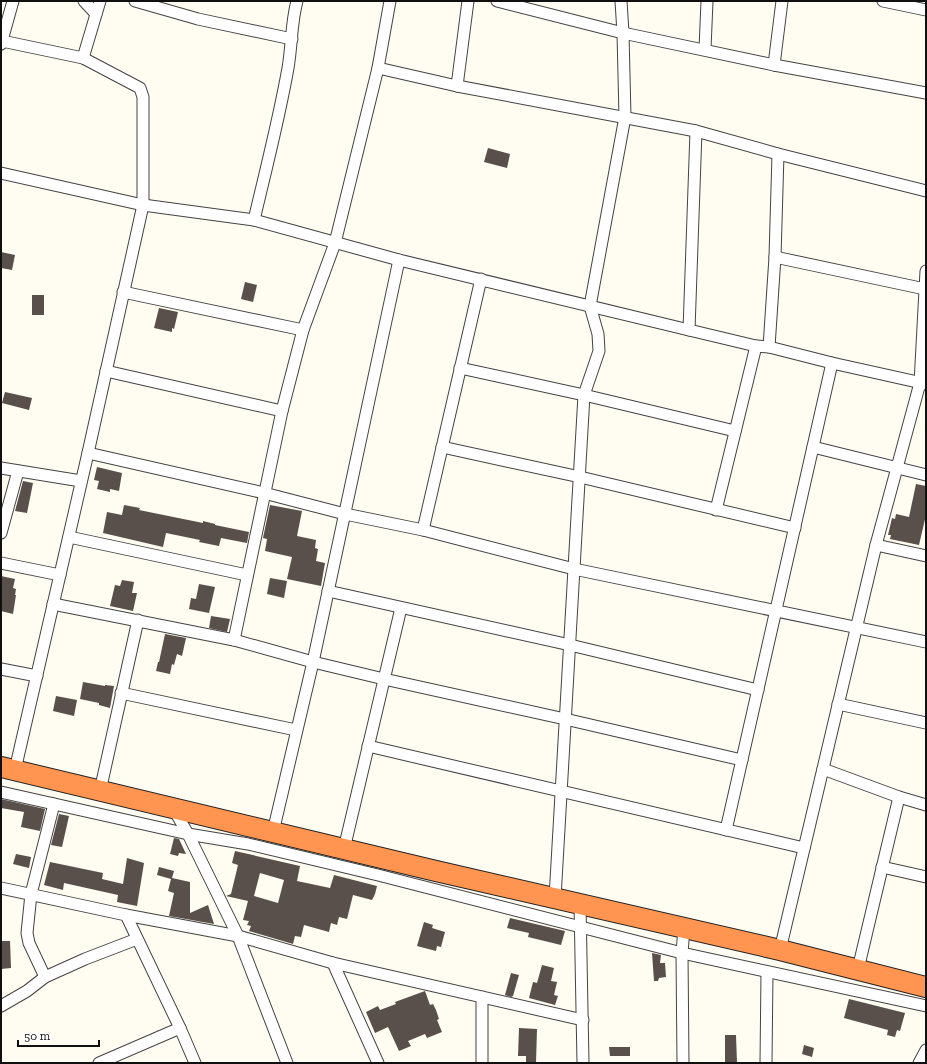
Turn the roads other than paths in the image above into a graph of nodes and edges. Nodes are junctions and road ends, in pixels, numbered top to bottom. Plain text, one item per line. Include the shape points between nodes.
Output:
1 (13, 1) edge
2 (84, 1) edge
3 (100, 1) edge
4 (135, 1) edge
5 (297, 1) edge
6 (390, 1) edge
7 (468, 1) edge
8 (497, 1) edge
9 (620, 1) edge
10 (707, 1) edge
11 (782, 1) edge
12 (883, 1) edge
13 (926, 10) edge
14 (96, 14) junction
15 (624, 33) junction
16 (292, 39) junction
17 (2, 42) edge
18 (705, 49) junction
19 (83, 58) junction
20 (774, 65) junction
21 (378, 68) junction
22 (457, 86) junction
23 (926, 93) edge
24 (625, 117) junction
25 (696, 131) junction
26 (778, 154) junction
27 (1, 173) edge
28 (926, 191) edge
29 (143, 205) junction
30 (254, 220) junction
31 (335, 244) junction
32 (775, 257) junction
33 (399, 260) junction
34 (926, 271) edge
35 (482, 279) junction
36 (925, 289) junction
37 (124, 292) junction
38 (590, 306) junction
39 (303, 330) junction
40 (689, 330) junction
41 (756, 346) junction
42 (769, 347) junction
43 (832, 363) junction
44 (460, 368) junction
45 (106, 372) junction
46 (923, 383) edge
47 (584, 395) junction
48 (282, 411) junction
49 (735, 431) junction
50 (442, 447) junction
51 (813, 447) junction
52 (88, 454) junction
53 (1, 468) edge
54 (897, 469) junction
55 (18, 471) junction
56 (926, 475) edge
57 (580, 477) junction
58 (82, 481) junction
59 (264, 493) junction
60 (716, 510) junction
61 (345, 514) junction
62 (795, 528) junction
63 (423, 530) junction
64 (1, 533) edge
65 (68, 537) junction
66 (876, 545) junction
67 (926, 556) edge
68 (1, 564) edge
69 (574, 569) junction
70 (60, 575) junction
71 (247, 575) junction
72 (328, 591) junction
73 (53, 604) junction
74 (400, 608) junction
75 (776, 610) junction
76 (138, 620) junction
77 (856, 627) junction
78 (234, 640) junction
79 (926, 642) edge
80 (570, 645) junction
81 (313, 662) junction
82 (1, 669) edge
83 (37, 676) junction
84 (384, 679) junction
85 (758, 690) junction
86 (121, 693) junction
87 (838, 704) junction
88 (565, 719) junction
89 (926, 723) edge
90 (296, 730) junction
91 (368, 746) junction
92 (742, 760) junction
93 (8, 769) edge
94 (823, 769) junction
95 (561, 790) junction
96 (100, 791) junction
97 (1, 792) edge
98 (898, 797) junction
99 (54, 804) junction
100 (926, 804) edge
101 (172, 808) junction
102 (726, 830) junction
103 (273, 832) junction
104 (188, 834) junction
105 (804, 848) junction
106 (344, 849) junction
107 (882, 867) junction
108 (926, 878) edge
109 (2, 889) edge
110 (31, 894) junction
111 (555, 898) junction
112 (580, 904) junction
113 (126, 915) junction
114 (581, 927) junction
115 (684, 928) junction
116 (238, 936) junction
117 (137, 939) junction
118 (780, 950) junction
119 (682, 953) junction
120 (333, 963) junction
121 (858, 970) junction
122 (767, 972) junction
123 (45, 977) junction
124 (926, 987) edge
125 (482, 997) junction
126 (1, 1006) edge
127 (926, 1006) edge
128 (582, 1020) junction
129 (180, 1028) junction
130 (926, 1050) edge
131 (98, 1063) edge
132 (195, 1063) edge
133 (287, 1063) edge
134 (378, 1063) edge
135 (482, 1063) edge
136 (583, 1063) edge
137 (683, 1063) edge
138 (766, 1063) edge
139 (918, 1063) edge

1 - 17 street
2 - 14 street
3 - 14 street
4 - 16 street
5 - 16 street
6 - 21 street
7 - 22 street
8 - 15 street
9 - 15 street
10 - 18 street
11 - 20 street
12 - 13 street
14 - 19 street
15 - 18 street
15 - 24 street
16 - 30 street via 280,107
17 - 19 street
18 - 20 street
19 - 29 street via 140,88 143,97
20 - 23 street
21 - 22 street
21 - 31 street
22 - 24 street
24 - 25 street
24 - 38 street
25 - 26 street
25 - 40 street
26 - 28 street
26 - 32 street
27 - 29 street
29 - 30 street
29 - 37 street
30 - 31 street
31 - 33 street
31 - 39 street
32 - 36 street
32 - 42 street
33 - 35 street
33 - 61 street
34 - 36 street
35 - 38 street
35 - 44 street
36 - 46 street
37 - 39 street
37 - 45 street
38 - 40 street
38 - 47 street via 598,334 599,351
39 - 48 street
40 - 41 street
41 - 42 street
41 - 49 street
42 - 43 street
43 - 46 street
43 - 51 street
44 - 47 street
44 - 50 street
45 - 48 street
45 - 52 street
46 - 54 street
47 - 49 street
47 - 57 street
48 - 59 street
49 - 60 street
50 - 57 street
50 - 63 street
51 - 54 street
51 - 62 street
52 - 58 street
52 - 59 street
53 - 55 street
54 - 56 street
54 - 66 street
55 - 58 street
55 - 64 street
57 - 60 street
57 - 69 street
58 - 65 street
59 - 61 street
59 - 71 street
60 - 62 street
61 - 63 street
61 - 72 street
62 - 75 street
63 - 69 street
65 - 70 street
65 - 71 street
66 - 67 street
66 - 77 street
68 - 70 street
69 - 75 street
69 - 80 street
70 - 73 street
71 - 78 street
72 - 74 street
72 - 81 street
73 - 76 street
73 - 83 street
74 - 80 street
74 - 84 street
75 - 77 street
75 - 85 street
76 - 78 street
76 - 86 street
77 - 79 street
77 - 87 street
78 - 81 street
80 - 85 street
80 - 88 street
81 - 84 street
81 - 90 street
82 - 83 street
83 - 93 street
84 - 88 street
84 - 91 street
85 - 92 street
86 - 90 street
86 - 96 street
87 - 89 street
87 - 94 street
88 - 92 street
88 - 95 street
90 - 103 street
91 - 95 street
91 - 106 street
92 - 102 street
93 - 96 highway
94 - 98 street
94 - 105 street
95 - 102 street
95 - 111 street
96 - 101 highway
97 - 99 street
98 - 100 street
98 - 107 street
99 - 104 street
99 - 110 street
101 - 103 highway
101 - 104 street
102 - 105 street
103 - 106 highway
104 - 114 street via 248,844
104 - 116 street
105 - 118 street
106 - 111 highway
107 - 108 street
107 - 121 street
109 - 110 street
110 - 113 street
110 - 123 street via 27,933
111 - 112 highway
112 - 114 street
112 - 115 highway
113 - 116 street
113 - 117 street
114 - 119 street
114 - 128 street
115 - 118 highway
115 - 119 street
116 - 120 street
116 - 133 street
117 - 123 street
117 - 129 street
118 - 121 highway
119 - 122 street
119 - 137 street
120 - 125 street
120 - 134 street
121 - 124 highway
122 - 127 street
122 - 138 street
123 - 126 street
125 - 128 street
125 - 135 street
128 - 136 street
129 - 131 street
129 - 132 street
130 - 139 street

